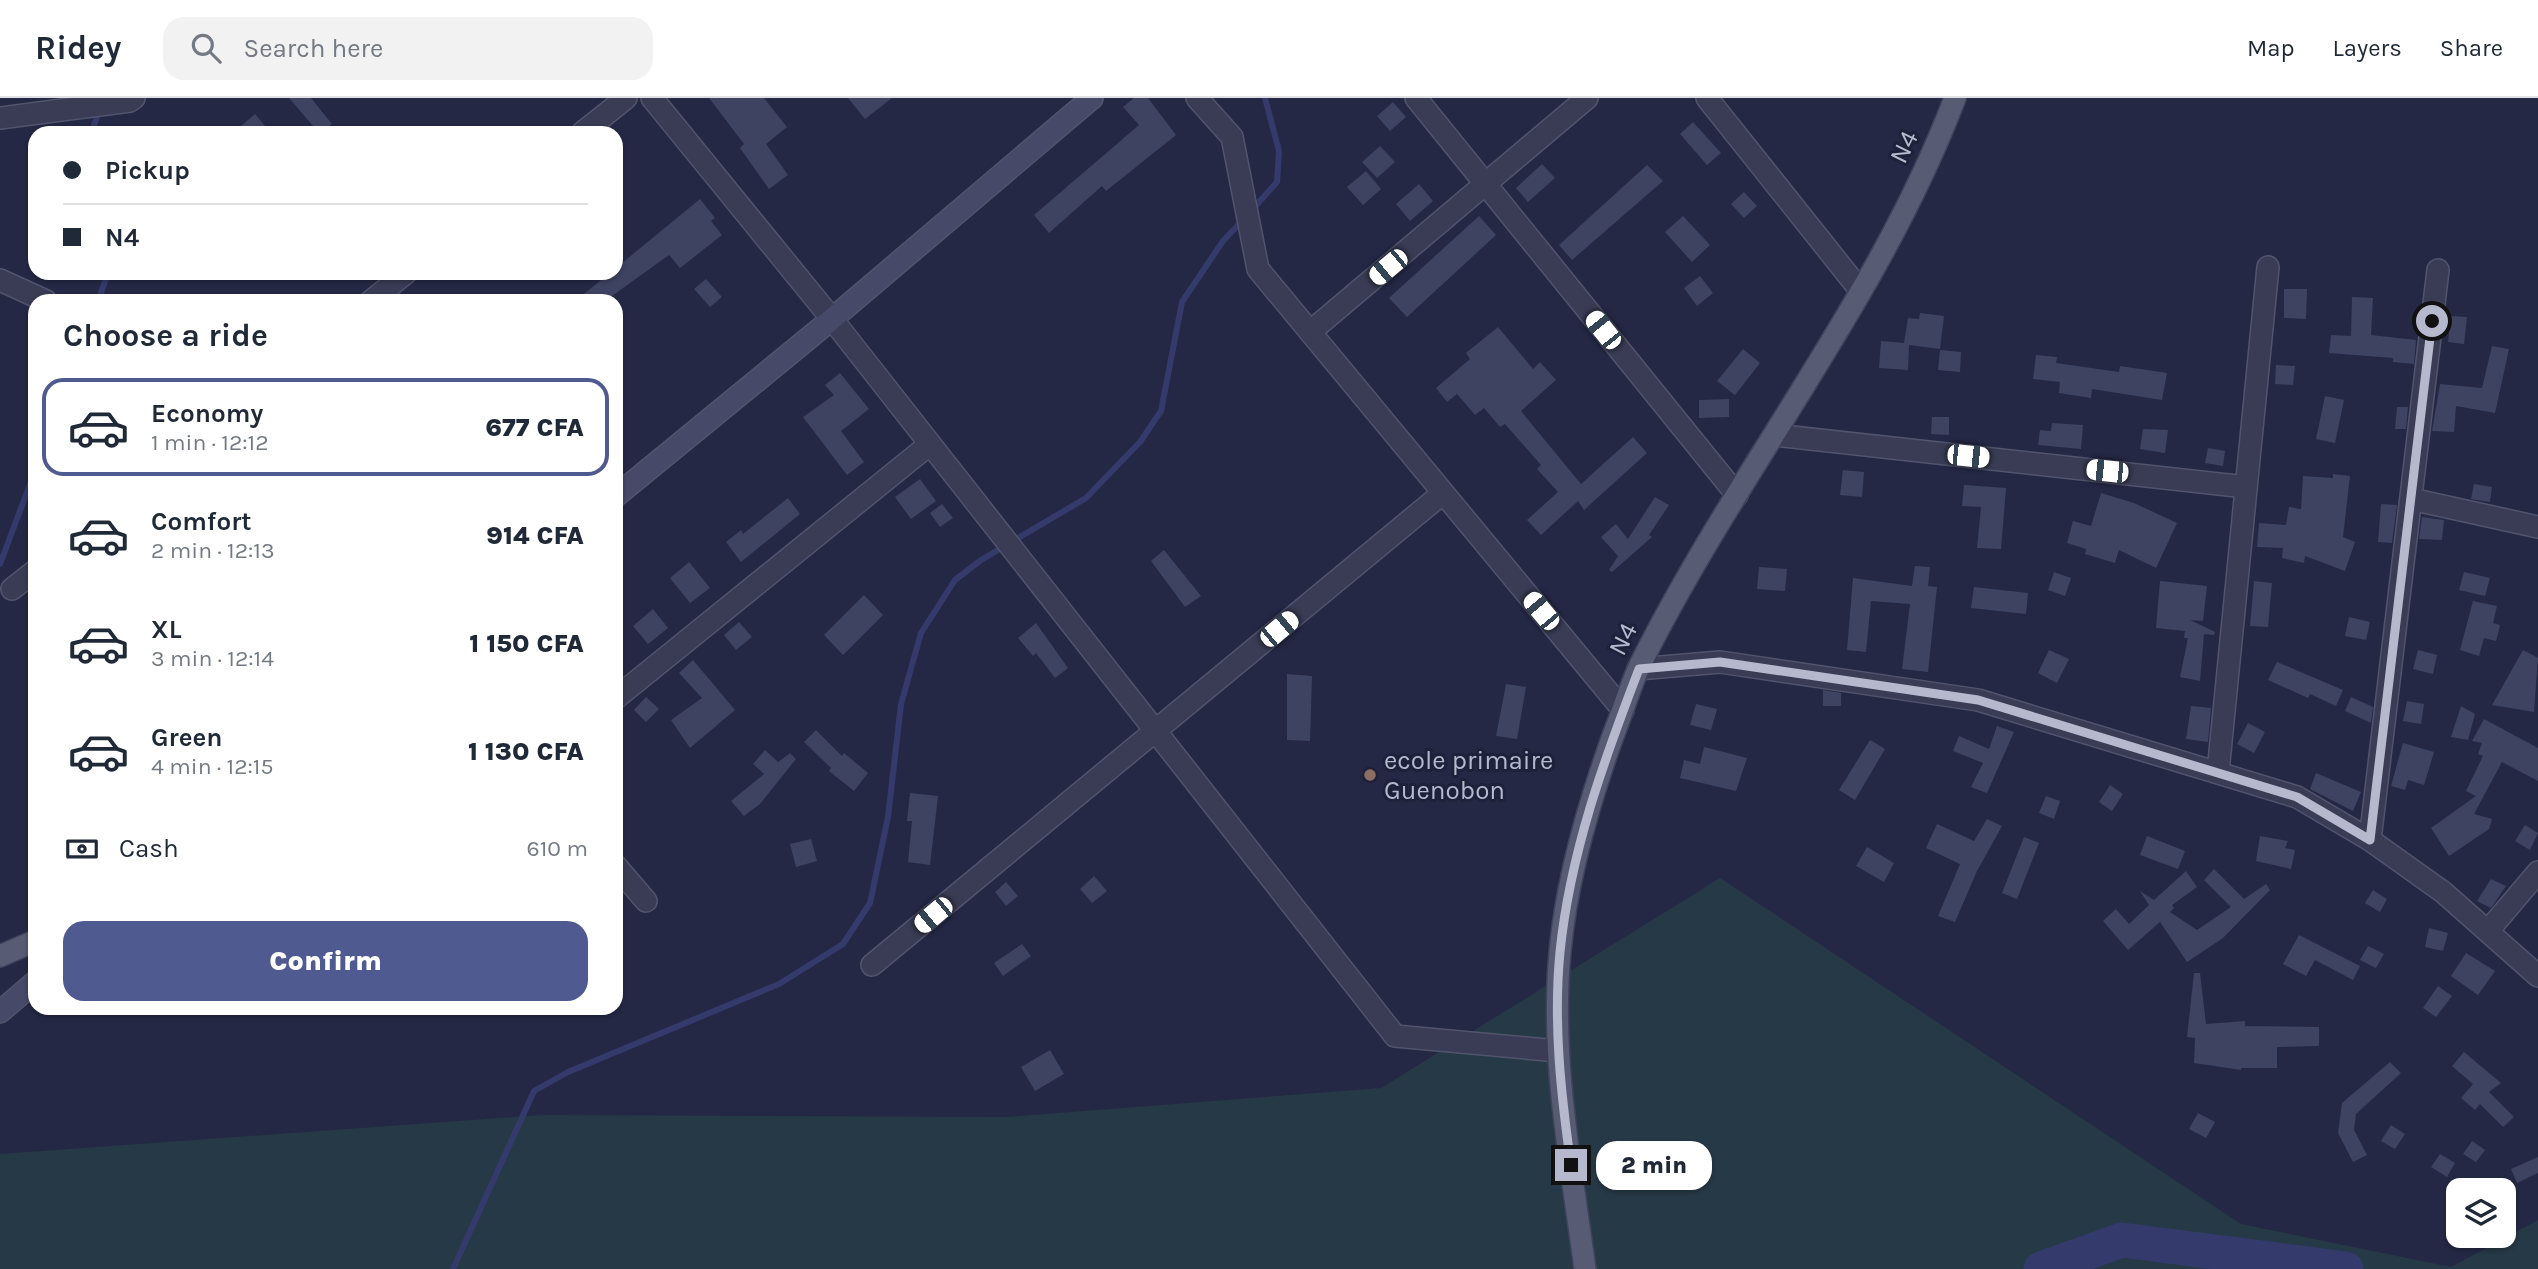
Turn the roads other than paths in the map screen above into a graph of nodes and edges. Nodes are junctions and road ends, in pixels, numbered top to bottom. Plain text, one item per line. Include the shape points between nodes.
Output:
1 (134, 98) edge
2 (626, 98) edge
3 (652, 98) edge
4 (1092, 98) edge
5 (1197, 98) edge
6 (1416, 98) edge
7 (1587, 98) edge
8 (1707, 98) edge
9 (1955, 98) edge
10 (0, 118) edge
11 (591, 126) edge
12 (1486, 185) junction
13 (2268, 267) dead end
14 (2438, 270) dead end
15 (0, 280) edge
16 (398, 280) edge
17 (1860, 290) junction
18 (31, 294) edge
19 (380, 294) edge
20 (832, 319) junction
21 (1310, 332) junction
22 (1774, 435) junction
23 (930, 444) junction
24 (2246, 487) junction
25 (623, 490) edge
26 (1443, 493) junction
27 (1737, 495) junction
28 (2410, 499) junction
29 (2538, 527) edge
30 (28, 576) edge
31 (12, 589) dead end
32 (1639, 669) junction
33 (623, 692) edge
34 (1623, 710) junction
35 (1156, 732) junction
36 (2218, 772) junction
37 (2370, 840) junction
38 (2538, 872) edge
39 (623, 874) edge
40 (646, 901) dead end
41 (2488, 931) junction
42 (28, 944) edge
43 (0, 956) edge
44 (872, 965) dead end
45 (2538, 976) edge
46 (28, 988) edge
47 (0, 1012) edge
48 (1558, 1051) junction
49 (1585, 1269) edge

1 - 10 street
2 - 11 street
3 - 20 street
4 - 20 main road
5 - 21 street via 1232,137 1258,269
6 - 12 street
7 - 12 street
8 - 17 street
9 - 17 main road, N4 via 1898,223
12 - 21 street
12 - 27 street
13 - 24 street
14 - 28 street
15 - 18 street
16 - 19 street
17 - 22 main road, N4
20 - 23 street
20 - 25 main road
21 - 26 street
22 - 24 street
22 - 27 main road, N4
23 - 33 street
23 - 35 street
24 - 36 street
26 - 34 street
26 - 35 street
27 - 32 main road, N4
28 - 29 street
28 - 37 street
30 - 31 street
32 - 34 main road, N4
32 - 36 street via 1720,662 1978,700
34 - 48 main road, N4 via 1597,780 1570,886 1560,953
35 - 44 street
35 - 48 street via 1395,1036
36 - 37 street via 2297,797
37 - 41 street
38 - 41 street
39 - 40 street
41 - 45 street
42 - 43 main road
46 - 47 main road
48 - 49 main road, N4

